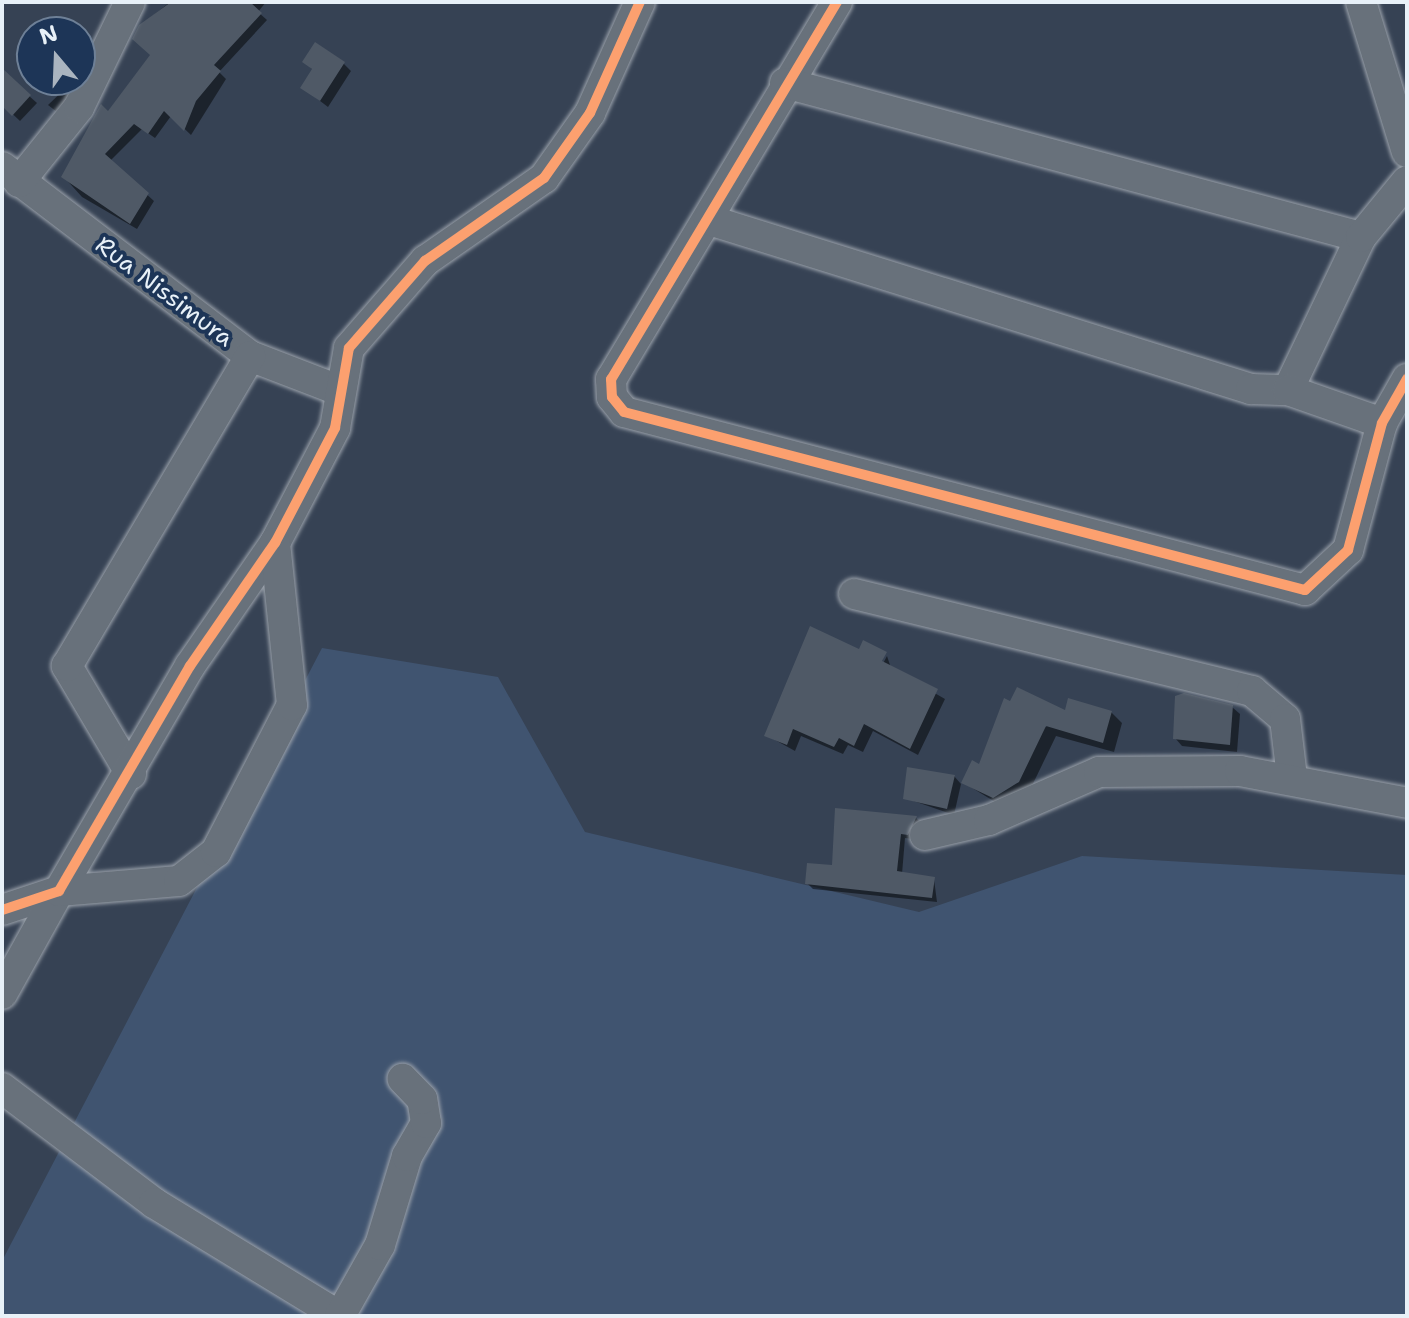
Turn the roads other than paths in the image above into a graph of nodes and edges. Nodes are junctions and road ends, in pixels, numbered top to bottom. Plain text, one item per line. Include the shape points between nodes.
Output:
1 (130, 2) edge
2 (640, 2) edge
3 (837, 2) edge
4 (1352, 4) edge
5 (785, 83) junction
6 (1407, 152) edge
7 (11, 174) edge
8 (1407, 181) edge
9 (709, 220) junction
10 (1361, 237) junction
11 (250, 356) junction
12 (1407, 379) edge
13 (1288, 390) junction
14 (341, 391) junction
15 (1382, 423) junction
16 (275, 543) junction
17 (854, 594) dead end
18 (131, 774) junction
19 (1292, 778) junction
20 (1407, 803) edge
21 (925, 835) dead end
22 (59, 891) junction
23 (2, 910) edge
24 (2, 994) edge
25 (403, 1079) dead end
26 (2, 1088) edge
27 (339, 1316) edge

1 - 7 street via 79,107
2 - 14 street via 590,113 563,154 520,198 425,261 393,293 349,348
3 - 5 street
4 - 6 street
5 - 9 street
5 - 10 street
7 - 11 street, Rua Nissimura
8 - 10 street
9 - 13 street via 1251,389
9 - 15 street via 611,379 612,397 624,412 1305,590 1348,550
10 - 13 street
11 - 14 street, Rua Nissimura
11 - 18 street via 67,666
12 - 15 street
13 - 15 street
14 - 16 street via 328,445
16 - 18 street via 190,666
16 - 22 street via 292,705 216,852 179,881
17 - 19 street via 1252,691 1285,719
18 - 22 street
19 - 20 street
19 - 21 street via 1099,772 989,820
22 - 23 street
22 - 24 street
25 - 27 street via 422,1099 426,1123 407,1156 380,1245
26 - 27 street via 154,1203

